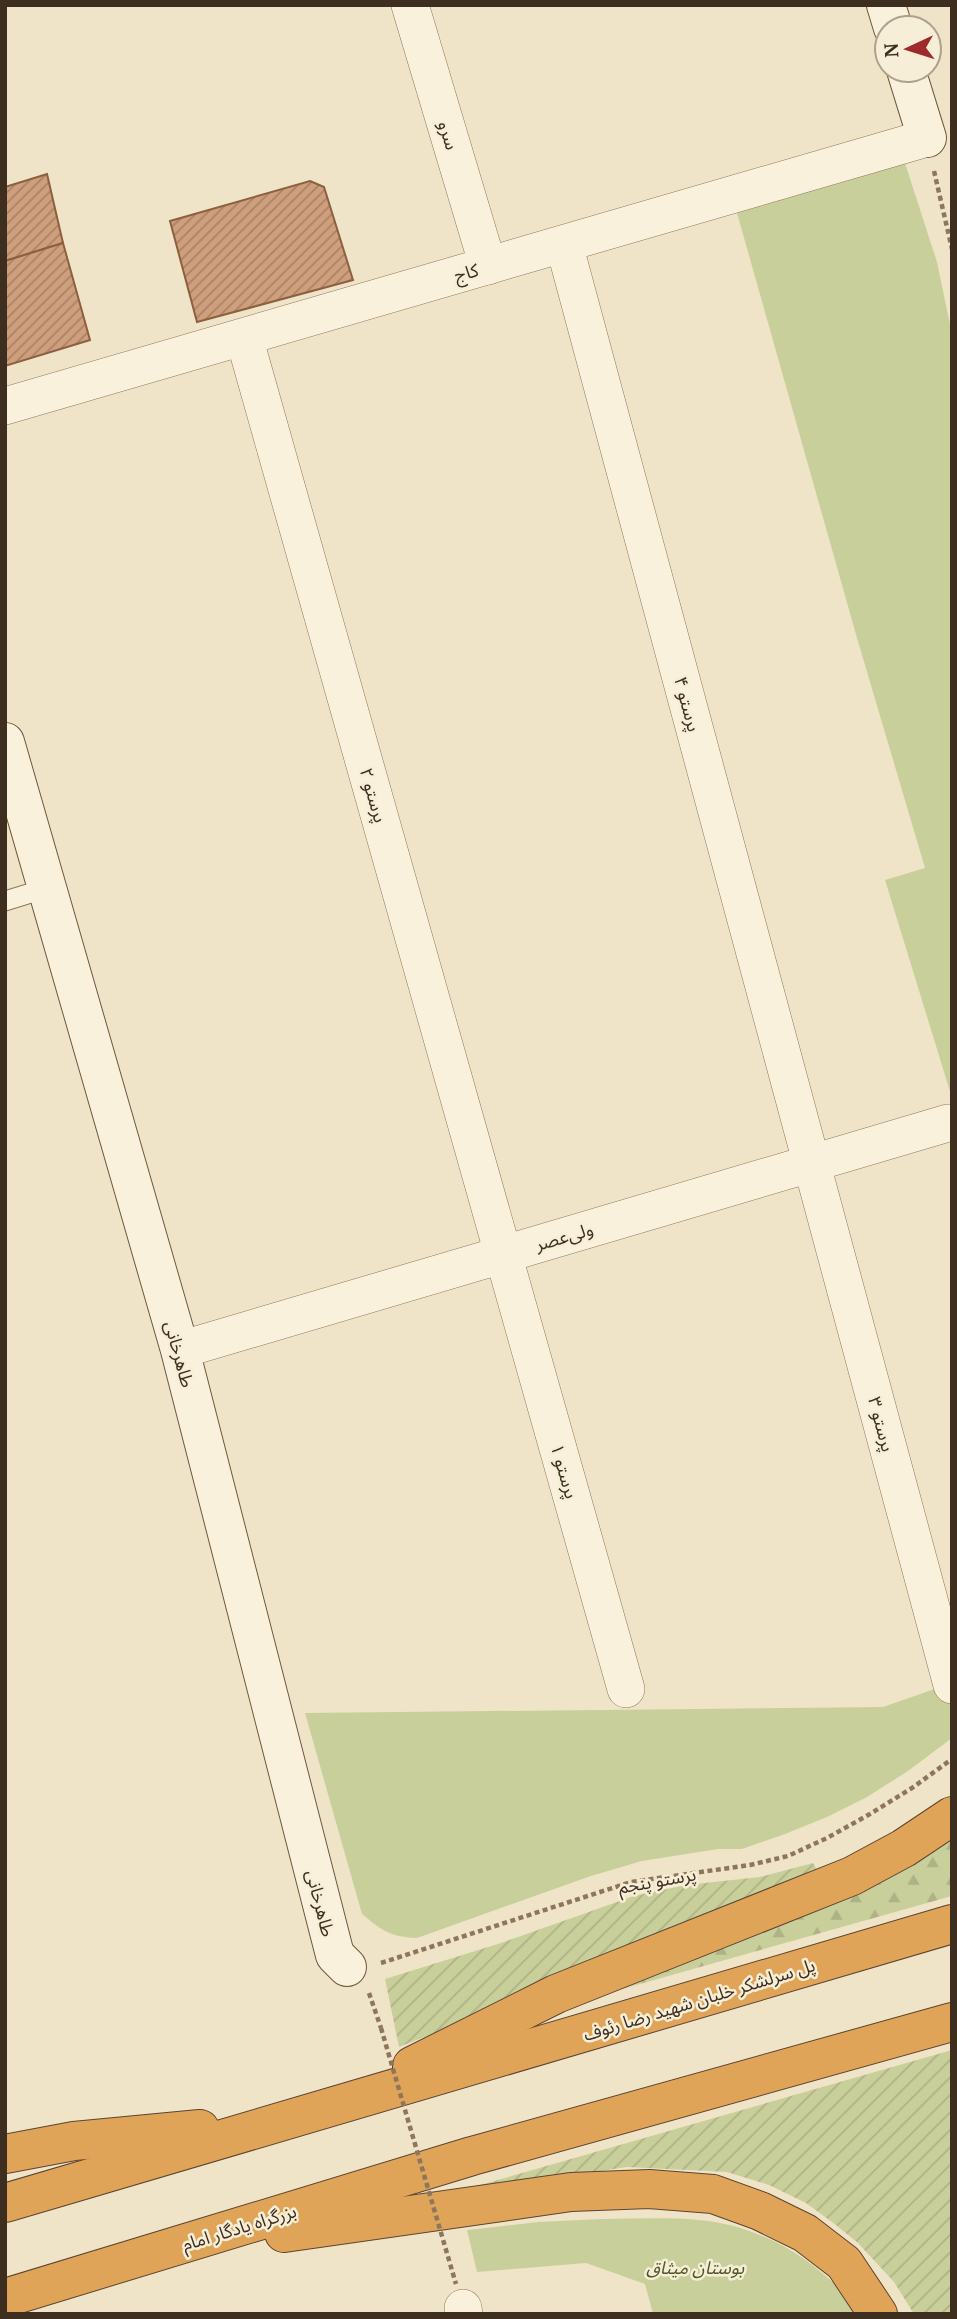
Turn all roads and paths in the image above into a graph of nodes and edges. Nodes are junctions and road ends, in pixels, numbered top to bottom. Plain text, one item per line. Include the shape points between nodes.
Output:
1 (410, 5) edge
2 (910, 84) edge
3 (927, 138) junction
4 (564, 244) junction
5 (952, 249) edge
6 (488, 266) junction
7 (244, 337) junction
8 (5, 407) edge
9 (6, 745) edge
10 (47, 888) junction
11 (5, 901) edge
12 (948, 1123) dead end
13 (812, 1163) junction
14 (504, 1254) junction
15 (180, 1350) junction
16 (952, 1685) edge
17 (626, 1689) dead end
18 (952, 1759) edge
19 (952, 1816) edge
20 (952, 1924) edge
21 (354, 1968) junction
22 (952, 2022) edge
23 (325, 2109) junction
24 (289, 2120) junction
25 (5, 2154) edge
26 (5, 2203) edge
27 (171, 2248) junction
28 (5, 2298) edge
29 (461, 2302) edge
30 (878, 2314) edge

1 - 6 street, سرو
2 - 3 street
3 - 4 street, کاج
3 - 5 path
4 - 6 street, کاج
4 - 13 street, پرستو ۴
6 - 7 street, کاج
7 - 8 street, کاج
7 - 14 street, پرستو ۲
9 - 10 street, طاهرخانی
10 - 11 lane
10 - 15 street, طاهرخانی
12 - 13 street, ولی‌عصر
13 - 14 street, ولی‌عصر
13 - 16 street, پرستو ۳
14 - 15 street, ولی‌عصر
14 - 17 street, پرستو ۱
15 - 21 street, طاهرخانی via 335,1955
18 - 21 path, پرستو پنجم via 870,1814 788,1856 631,1882
19 - 23 highway via 852,1876 556,1994
20 - 23 highway, پل سرلشکر خلبان شهید رضا رئوف
21 - 29 path, bridge via 381,2028
22 - 27 highway, بزرگراه یادگار امام via 472,2156
23 - 24 highway
24 - 25 highway via 74,2141
24 - 26 highway
27 - 28 highway, بزرگراه یادگار امام
27 - 30 highway via 570,2192 649,2189 713,2194 804,2233 844,2263

